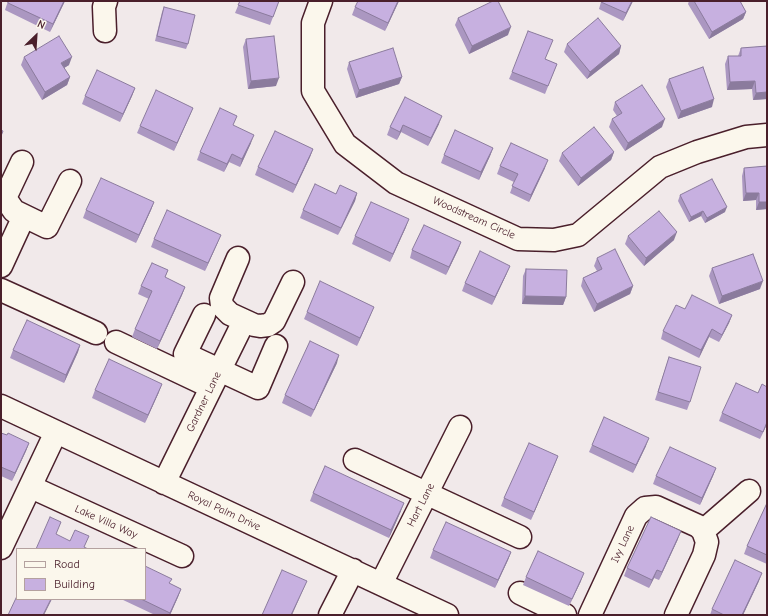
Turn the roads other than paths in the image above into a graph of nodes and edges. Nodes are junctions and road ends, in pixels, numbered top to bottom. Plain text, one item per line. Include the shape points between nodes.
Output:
1 (106, 1) edge
2 (321, 1) edge
3 (105, 31) dead end
4 (767, 135) edge
5 (22, 162) dead end
6 (70, 181) dead end
7 (24, 216) junction
8 (238, 258) dead end
9 (1, 266) edge
10 (293, 282) dead end
11 (1, 290) edge
12 (204, 315) dead end
13 (244, 321) junction
14 (96, 333) dead end
15 (116, 342) dead end
16 (276, 346) dead end
17 (215, 379) junction
18 (1, 406) edge
19 (460, 427) dead end
20 (56, 432) junction
21 (355, 460) dead end
22 (164, 483) junction
23 (31, 487) junction
24 (749, 491) dead end
25 (426, 494) junction
26 (9, 510) edge
27 (704, 531) junction
28 (520, 537) dead end
29 (1, 548) edge
30 (182, 556) dead end
31 (353, 570) junction
32 (381, 584) junction
33 (520, 593) dead end
34 (330, 615) edge
35 (447, 615) edge
36 (565, 615) edge
37 (590, 615) edge
38 (676, 615) edge

1 - 3 street
2 - 4 street, Woodstream Circle via 313,24 313,91 345,144 396,183 518,239 554,240 578,235 660,168 697,152 746,136
5 - 7 street via 5,198 14,211
6 - 7 street via 47,228
7 - 9 street
8 - 13 street via 221,298 222,306 230,314
10 - 13 street via 274,321 268,325 254,326
11 - 14 street
12 - 17 street via 185,354
13 - 17 street, Gardner Lane
15 - 17 street
16 - 17 street via 258,388
17 - 22 street, Gardner Lane
18 - 20 street, Royal Palm Drive
19 - 25 street, Hart Lane
20 - 22 street, Royal Palm Drive
20 - 23 street
21 - 25 street
22 - 31 street, Royal Palm Drive
23 - 26 street
23 - 30 street, Lake Villa Way
24 - 27 street
25 - 28 street
25 - 32 street, Hart Lane
26 - 29 street
27 - 37 street, Ivy Lane via 656,507 644,508 636,516
27 - 38 street via 704,555
31 - 32 street, Royal Palm Drive
31 - 34 street
32 - 35 street, Royal Palm Drive
33 - 36 street

